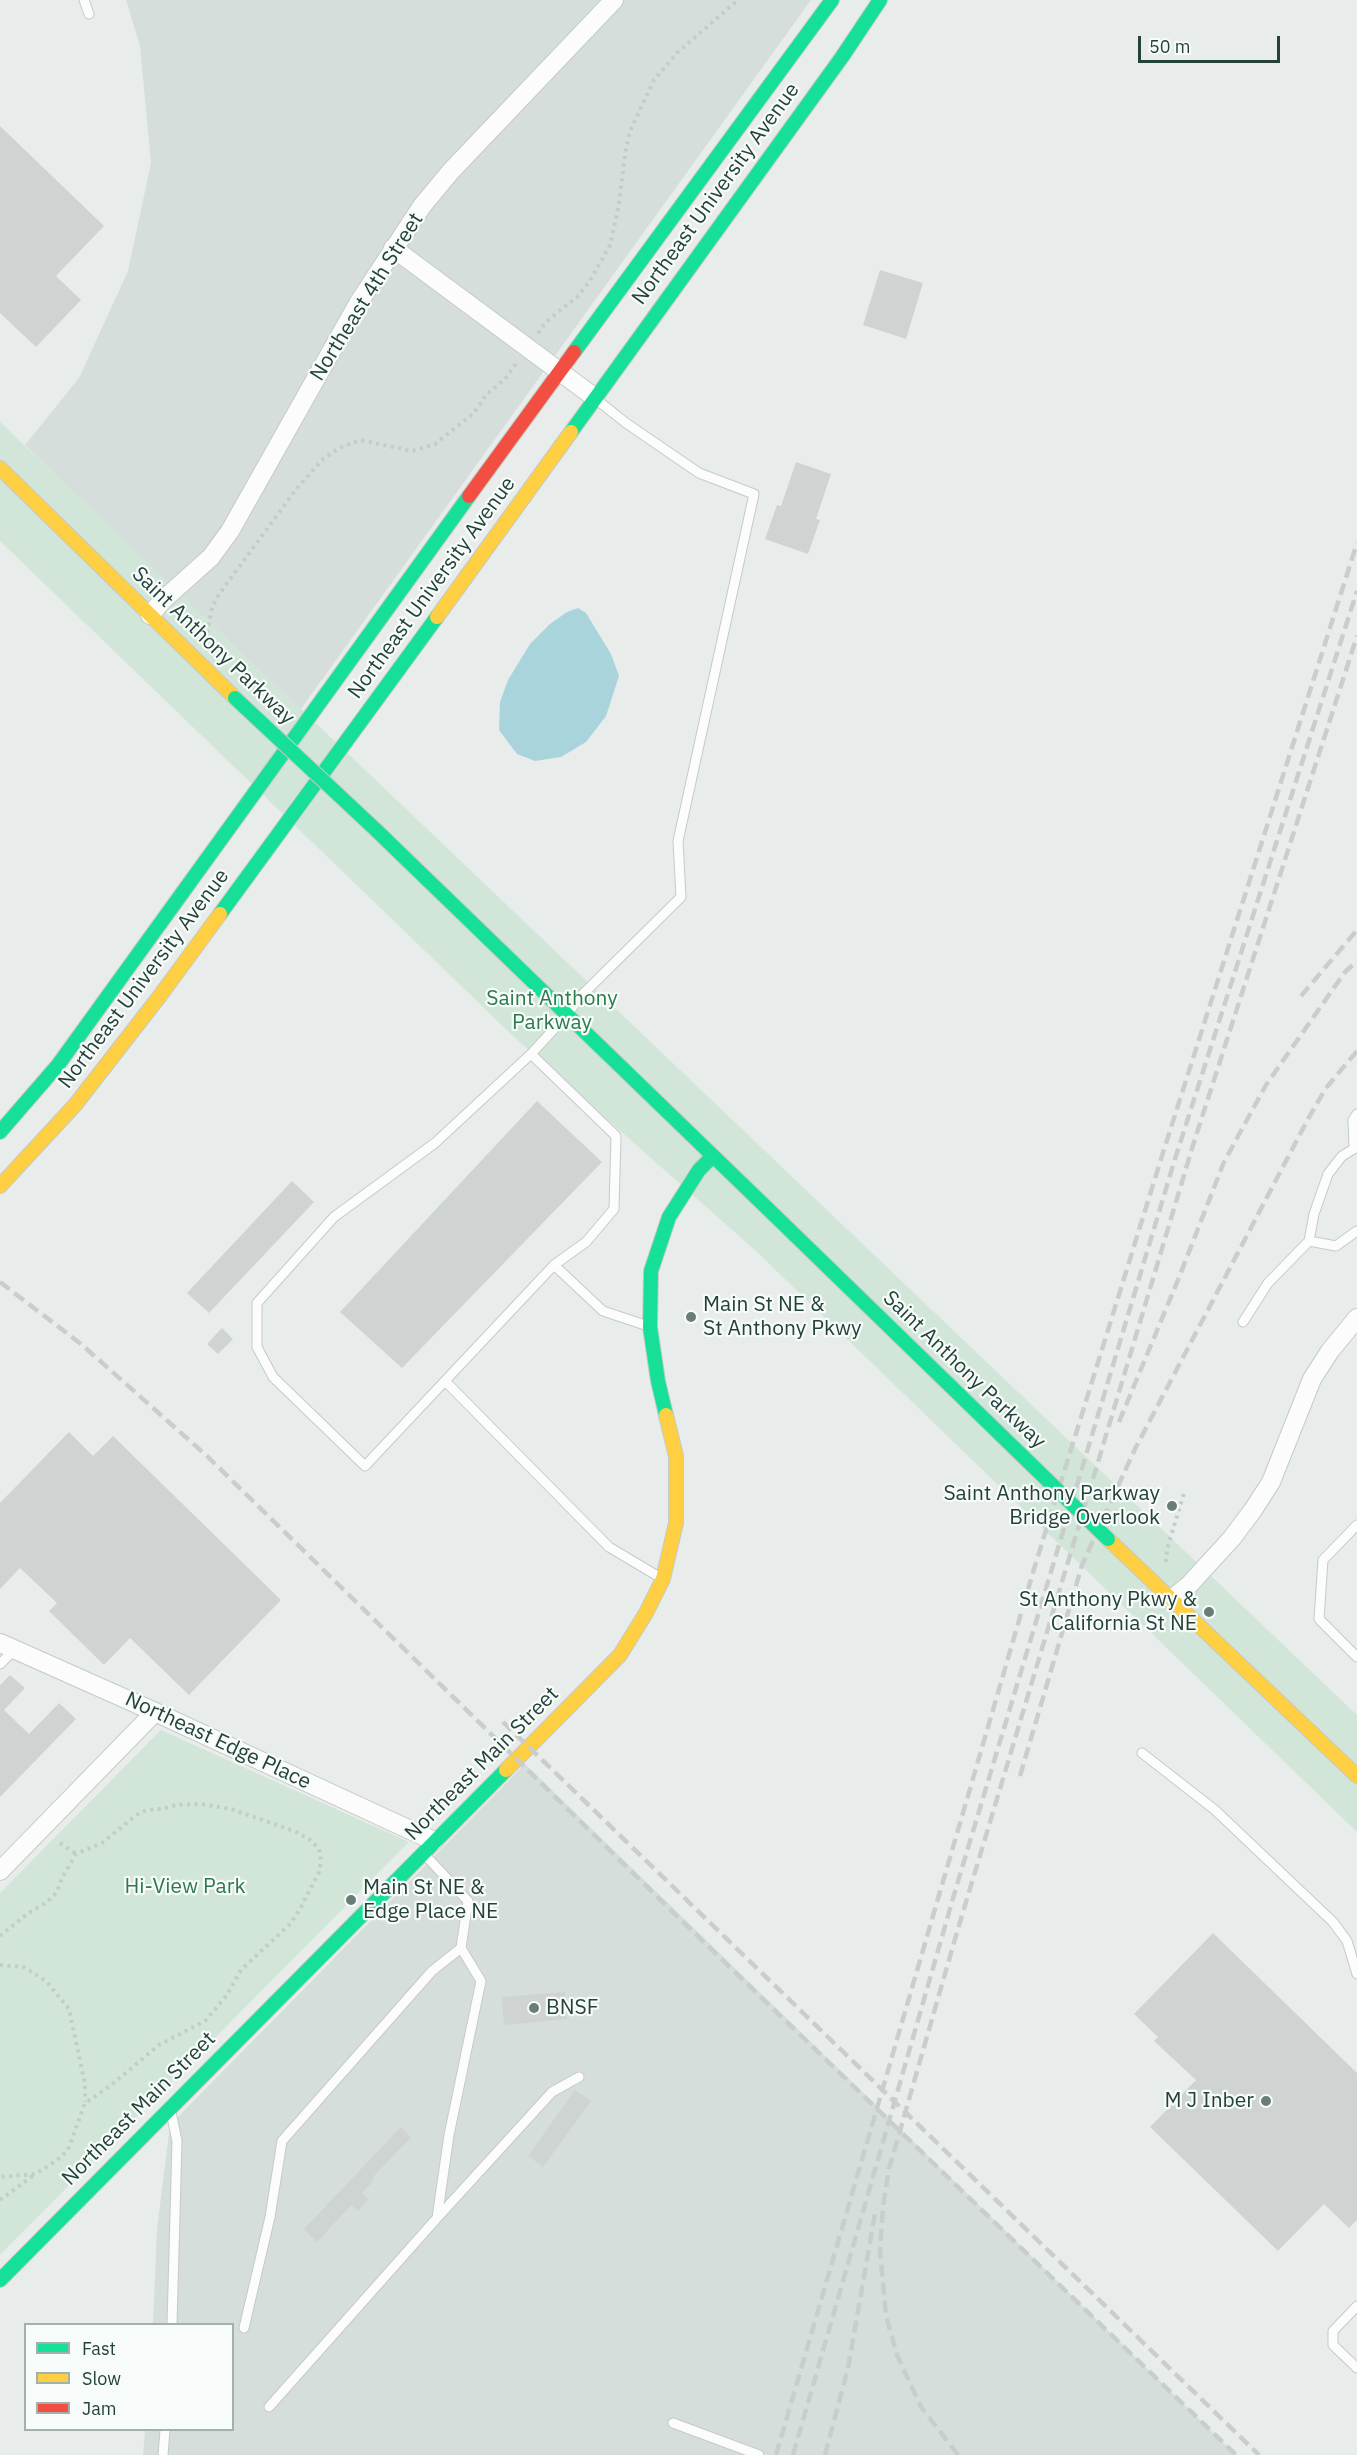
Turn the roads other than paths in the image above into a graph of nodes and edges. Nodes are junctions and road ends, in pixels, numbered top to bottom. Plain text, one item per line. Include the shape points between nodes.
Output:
1 (84, 0) edge
2 (614, 0) edge
3 (832, 0) edge
4 (880, 0) edge
5 (89, 14) dead end
6 (393, 248) junction
7 (560, 373) junction
8 (594, 398) junction
9 (0, 468) edge
10 (150, 615) junction
11 (566, 1017) junction
12 (531, 1054) junction
13 (1357, 1114) edge
14 (0, 1132) edge
15 (1356, 1147) edge
16 (712, 1157) junction
17 (0, 1186) edge
18 (1357, 1231) edge
19 (1309, 1241) junction
20 (555, 1265) junction
21 (1357, 1318) edge
22 (1243, 1322) dead end
23 (650, 1327) junction
24 (445, 1381) junction
25 (1357, 1525) edge
26 (663, 1579) junction
27 (1172, 1599) junction
28 (7, 1646) edge
29 (1357, 1657) edge
30 (0, 1664) edge
31 (155, 1712) junction
32 (1142, 1753) dead end
33 (1357, 1776) edge
34 (429, 1847) junction
35 (0, 1871) edge
36 (461, 1948) junction
37 (1357, 1974) edge
38 (579, 2077) dead end
39 (170, 2108) junction
40 (437, 2218) junction
41 (0, 2280) edge
42 (1357, 2306) edge
43 (172, 2323) edge
44 (244, 2328) dead end
45 (1357, 2368) edge
46 (269, 2407) dead end
47 (673, 2423) dead end
48 (165, 2431) edge
49 (163, 2455) edge
50 (759, 2455) edge

1 - 5 lane
2 - 6 street, Northeast 4th Street via 451,171
3 - 7 street, Northeast University Avenue
4 - 8 street, Northeast University Avenue
6 - 7 street
6 - 10 street, Northeast 4th Street via 230,531 211,557
7 - 8 street
7 - 14 street, Northeast University Avenue via 85,1028
8 - 11 lane via 699,473 754,494 678,841 681,897 579,998
8 - 17 street, Northeast University Avenue via 159,997 75,1106
9 - 10 street, Saint Anthony Parkway
10 - 11 street, Saint Anthony Parkway, bridge
11 - 12 lane
11 - 16 street, Saint Anthony Parkway
12 - 20 lane via 616,1136 614,1209 586,1242
12 - 24 lane via 435,1143 334,1217 257,1303 257,1347 273,1377 365,1466
13 - 15 lane via 1353,1119
15 - 19 lane via 1342,1156 1328,1174
16 - 23 street, Northeast Main Street via 669,1217 651,1271
16 - 27 street, Saint Anthony Parkway, bridge
18 - 19 lane via 1336,1246
19 - 22 lane via 1268,1284
20 - 23 lane via 603,1311
20 - 24 lane
21 - 27 street via 1312,1379 1271,1482 1259,1501 1232,1538
23 - 26 street, Northeast Main Street via 676,1456 676,1524
24 - 26 lane via 609,1547
25 - 29 lane via 1323,1560 1318,1619
26 - 34 street, Northeast Main Street via 620,1654
27 - 33 street, Saint Anthony Parkway
28 - 30 lane
28 - 31 street, Northeast Edge Place
31 - 34 street, Northeast Edge Place
31 - 35 street
32 - 37 lane via 1215,1810 1334,1922 1347,1941
34 - 36 lane via 468,1901
34 - 39 street, Northeast Main Street
36 - 40 lane via 481,1981 449,2135
36 - 44 lane via 432,1971 282,2141 270,2217
38 - 40 lane via 552,2092
39 - 41 street, Northeast Main Street
39 - 43 lane via 177,2141
40 - 46 lane
42 - 45 lane via 1333,2331 1333,2345
47 - 50 lane
48 - 49 lane

